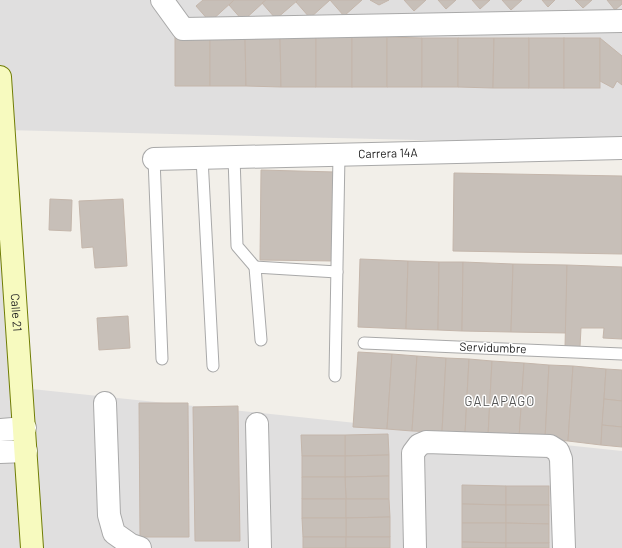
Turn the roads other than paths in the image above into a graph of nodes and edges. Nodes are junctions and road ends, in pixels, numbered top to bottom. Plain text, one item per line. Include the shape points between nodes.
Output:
1 (162, 0) edge
2 (622, 21) edge
3 (0, 77) edge
4 (622, 148) edge
5 (339, 155) junction
6 (234, 157) junction
7 (202, 158) junction
8 (154, 159) joint
9 (255, 267) junction
10 (337, 272) junction
11 (261, 340) dead end
12 (364, 343) dead end
13 (622, 354) edge
14 (162, 359) dead end
15 (213, 366) dead end
16 (335, 376) dead end
17 (105, 403) dead end
18 (256, 424) dead end
19 (25, 428) junction
20 (0, 430) edge
21 (26, 451) junction
22 (0, 452) edge
23 (32, 548) edge
24 (140, 548) edge
25 (260, 548) edge
26 (415, 548) edge
27 (564, 548) edge

1 - 2 street via 183,29
3 - 19 street, Calle 21
4 - 5 street, Carrera 14A
5 - 6 street, Carrera 14A
5 - 10 lane
6 - 7 street, Carrera 14A
6 - 9 lane via 236,246
7 - 8 street, Carrera 14A
7 - 15 lane
8 - 14 lane
9 - 10 lane
9 - 11 lane
10 - 16 lane
12 - 13 lane, Servidumbre
17 - 24 street via 108,515 114,533
18 - 25 street
19 - 20 street
19 - 21 street, Calle 21
21 - 22 street
21 - 23 street, Calle 21
26 - 27 street via 414,453 419,445 426,442 550,446 558,451 562,460

